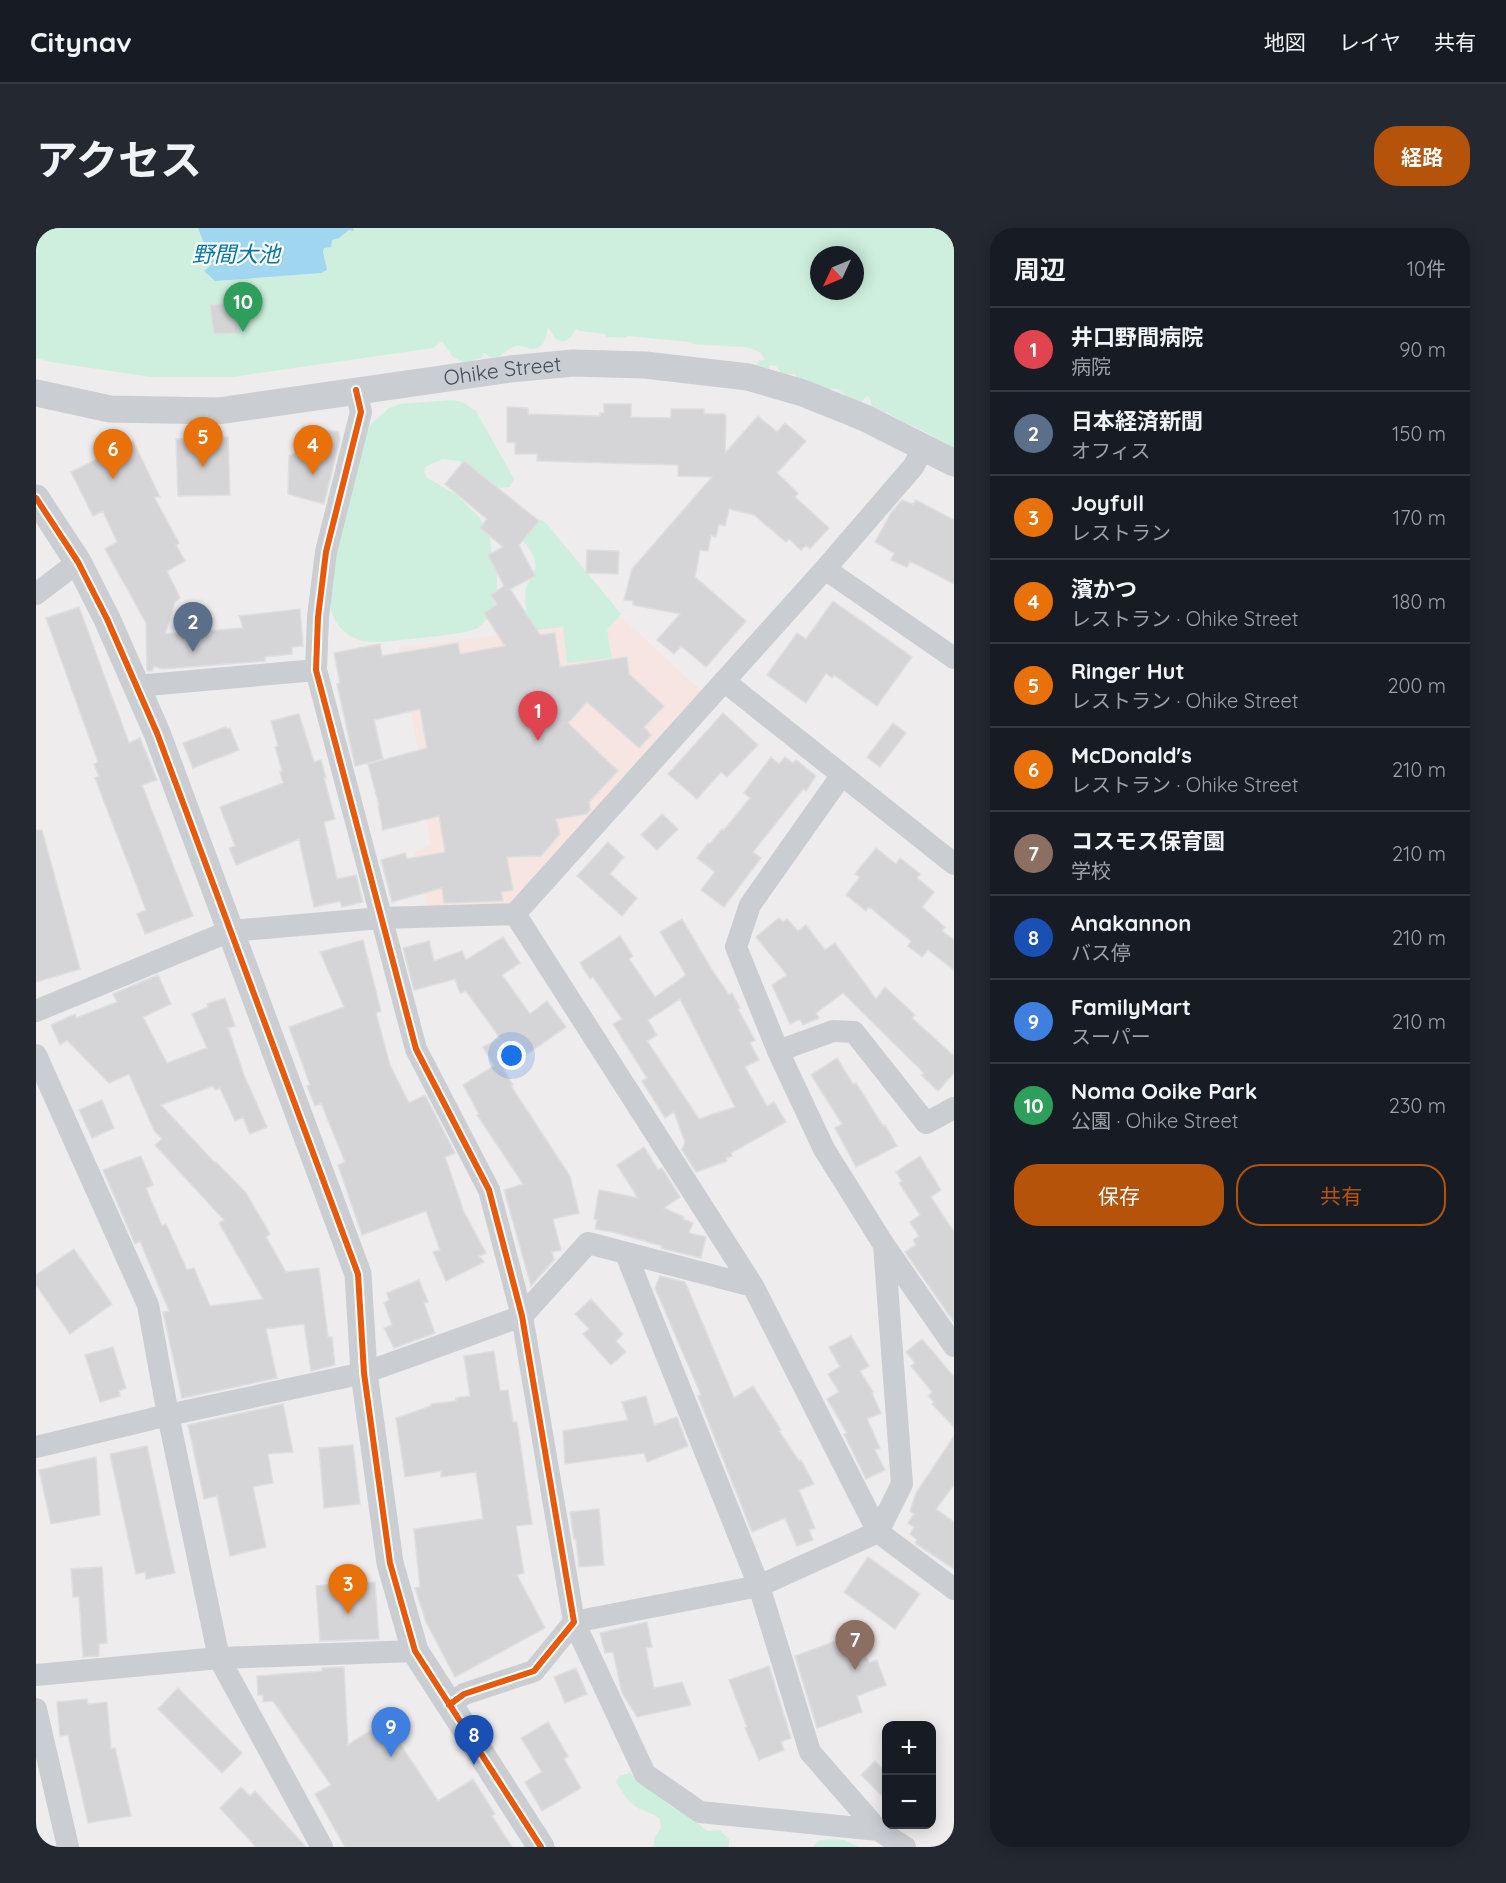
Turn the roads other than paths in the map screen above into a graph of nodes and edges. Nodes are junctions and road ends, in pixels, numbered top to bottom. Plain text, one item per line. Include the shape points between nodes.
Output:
1 (357, 390) junction
2 (36, 393) edge
3 (924, 447) junction
4 (954, 463) edge
5 (36, 498) edge
6 (78, 561) junction
7 (825, 569) junction
8 (36, 594) edge
9 (954, 658) edge
10 (316, 670) junction
11 (724, 681) junction
12 (136, 686) junction
13 (841, 776) junction
14 (954, 864) edge
15 (515, 914) junction
16 (381, 918) junction
17 (230, 931) junction
18 (36, 1011) edge
19 (778, 1051) junction
20 (36, 1055) edge
21 (954, 1108) edge
22 (884, 1245) junction
23 (626, 1254) junction
24 (753, 1286) junction
25 (522, 1316) junction
26 (954, 1347) edge
27 (364, 1373) junction
28 (168, 1415) junction
29 (36, 1447) edge
30 (878, 1532) junction
31 (759, 1586) junction
32 (954, 1589) edge
33 (574, 1622) junction
34 (415, 1651) junction
35 (219, 1658) junction
36 (36, 1675) edge
37 (449, 1705) junction
38 (36, 1709) edge
39 (878, 1830) junction
40 (68, 1847) edge
41 (322, 1847) edge
42 (541, 1847) edge
43 (905, 1847) edge

1 - 2 street, Ohike Street via 218,411 110,409
1 - 3 street, Ohike Street via 573,363 645,364 748,377 803,393
1 - 10 street via 361,412 326,552
3 - 4 street, Ohike Street
3 - 7 street via 913,466
5 - 6 street
6 - 8 street
6 - 12 street
7 - 9 street
7 - 11 street
10 - 12 street
10 - 16 street
11 - 13 street
11 - 15 street
12 - 17 street
13 - 14 street
13 - 19 street via 750,905 736,947
15 - 16 street
15 - 24 street
16 - 17 street
16 - 25 street via 416,1049 489,1190
17 - 18 street
17 - 27 street via 358,1275
19 - 21 street via 833,1031 854,1032 926,1123
19 - 22 street via 824,1149
20 - 28 street via 148,1305
22 - 26 street
22 - 30 street via 902,1484
23 - 24 street
23 - 25 street via 588,1243
23 - 31 street
24 - 30 street
25 - 27 street
25 - 33 street
27 - 28 street
27 - 34 street via 390,1563
28 - 29 street
28 - 35 street
30 - 31 street
30 - 32 street
31 - 33 street
31 - 39 street via 810,1752
33 - 37 street via 534,1671 464,1694
33 - 39 street via 645,1774 700,1812
34 - 35 street
34 - 37 street
35 - 36 street
35 - 41 street
37 - 42 street
38 - 40 street
39 - 43 street

